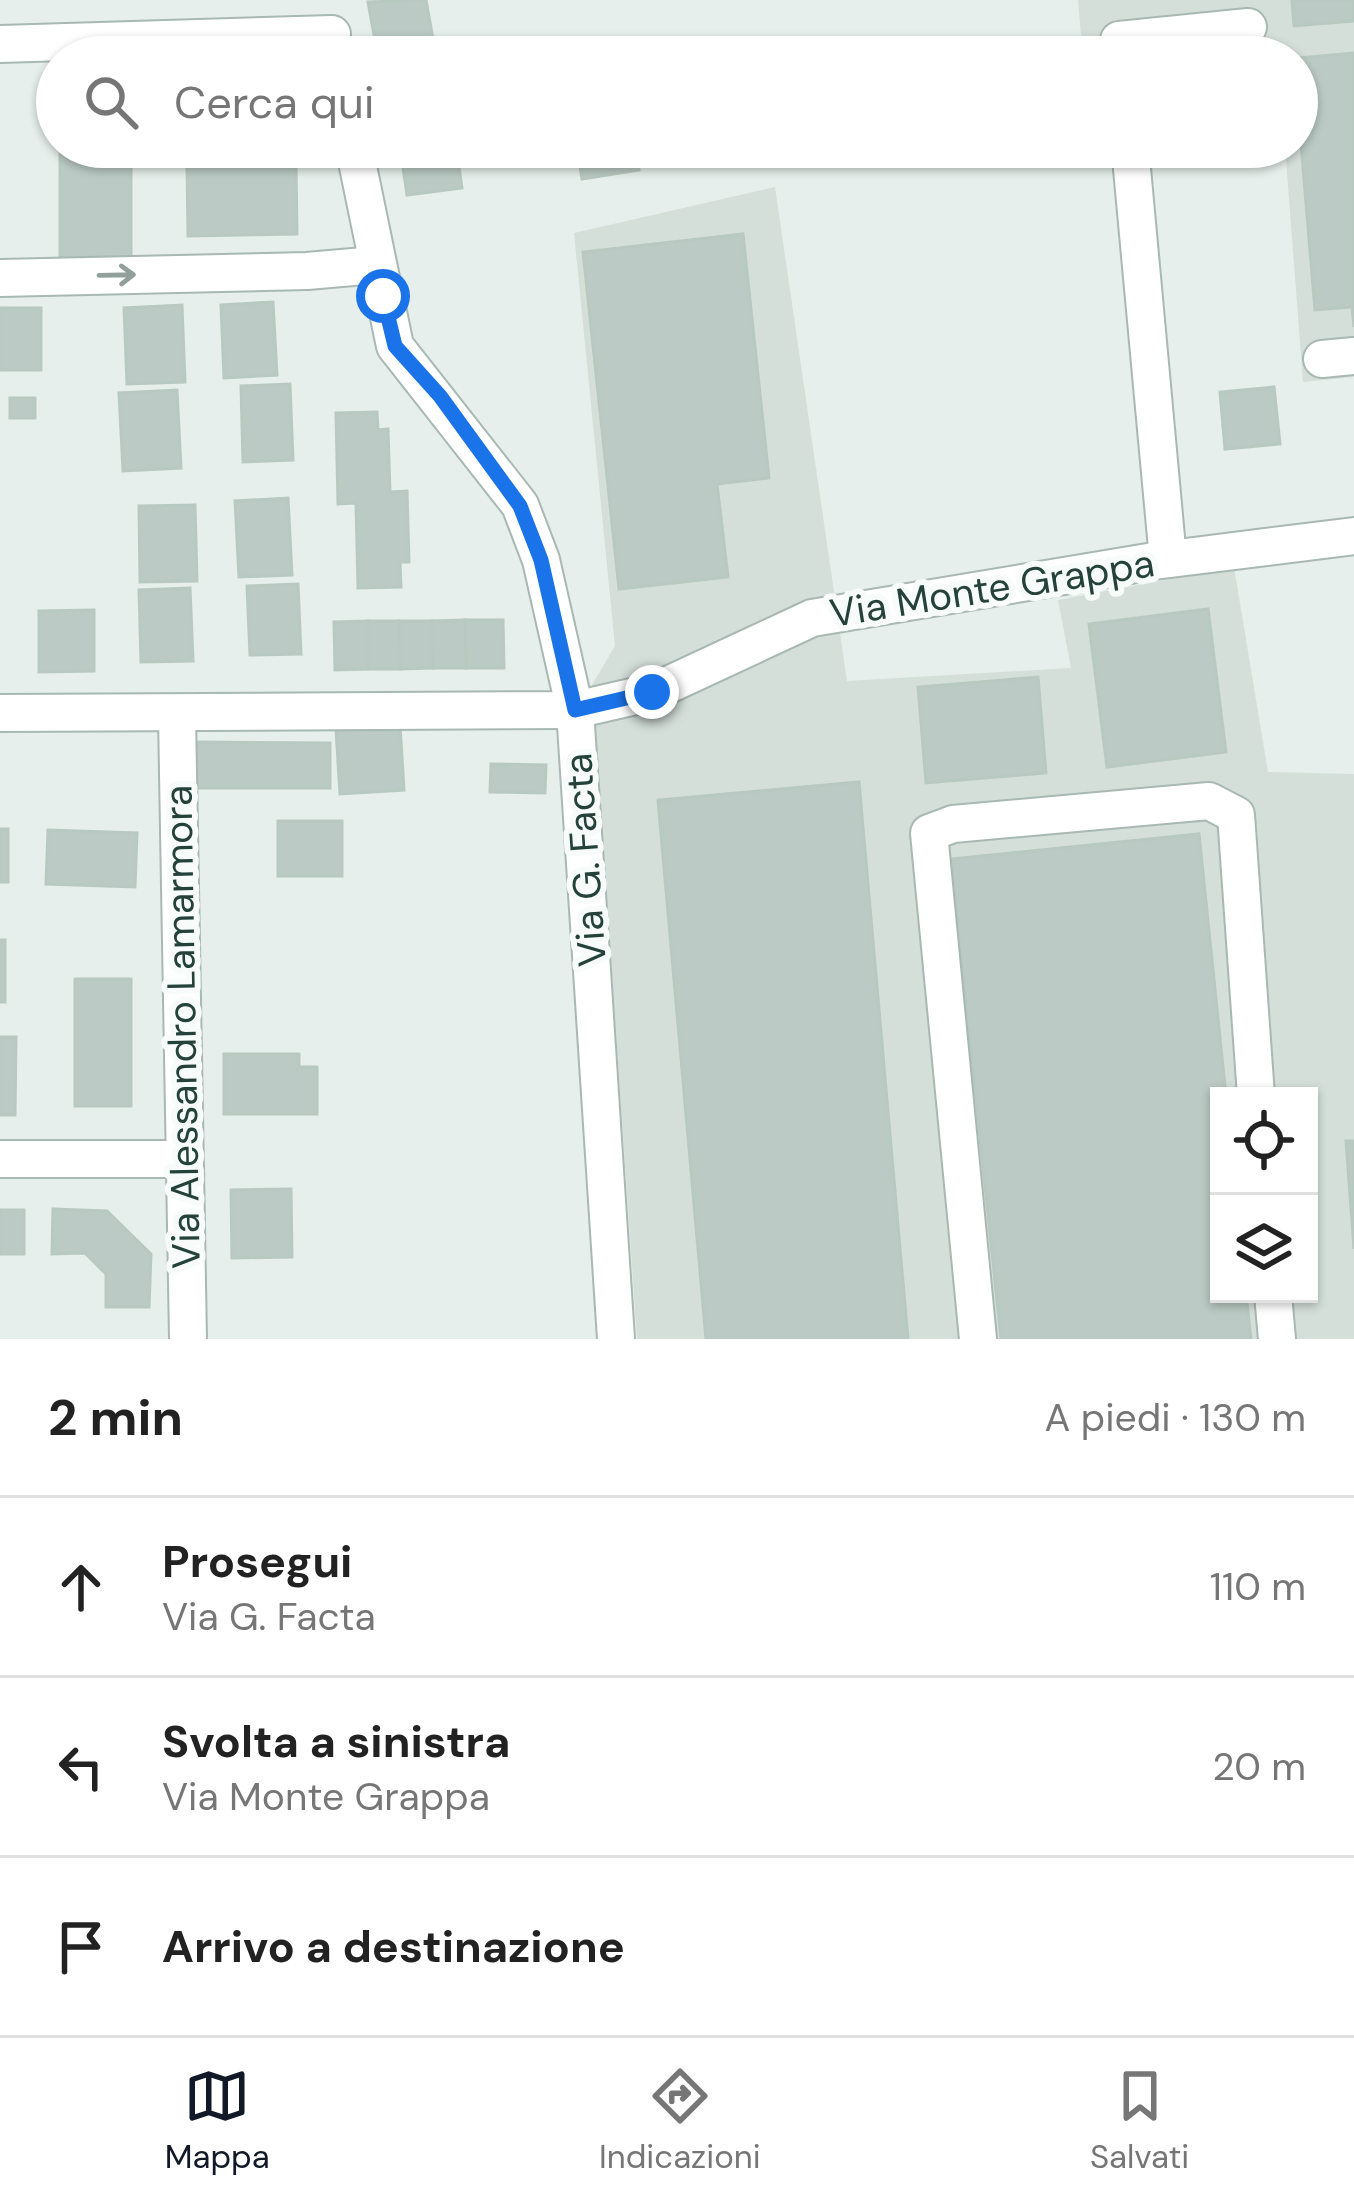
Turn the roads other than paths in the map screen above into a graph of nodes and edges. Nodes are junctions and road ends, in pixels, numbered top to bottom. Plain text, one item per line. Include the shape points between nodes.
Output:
1 (1248, 27) dead end
2 (331, 30) edge
3 (189, 36) edge
4 (1159, 36) edge
5 (36, 42) edge
6 (0, 44) edge
7 (358, 168) edge
8 (1132, 168) edge
9 (376, 265) junction
10 (0, 278) edge
11 (1354, 536) edge
12 (1168, 559) junction
13 (575, 710) junction
14 (0, 713) edge
15 (177, 716) junction
16 (1255, 1087) edge
17 (0, 1159) edge
18 (182, 1159) junction
19 (1274, 1303) edge
20 (188, 1339) edge
21 (616, 1339) edge
22 (978, 1339) edge
23 (1277, 1339) edge

1 - 4 street
2 - 3 street
5 - 6 street
7 - 9 street, Via G. Facta
8 - 12 street
10 -> 9 street
9 - 13 street, Via G. Facta via 395,346 520,506 541,560
11 - 12 street, Via Monte Grappa
12 - 13 street, Via Monte Grappa via 812,617 652,692
13 - 15 street, Via Monte Grappa
13 - 21 street, Via G. Facta
14 - 15 street, Via Monte Grappa
15 - 18 street, Via Alessandro Lamarmora
16 - 22 street via 1236,815 1209,801 953,824 929,833
17 - 18 street
18 - 20 street, Via Alessandro Lamarmora
19 - 23 street

